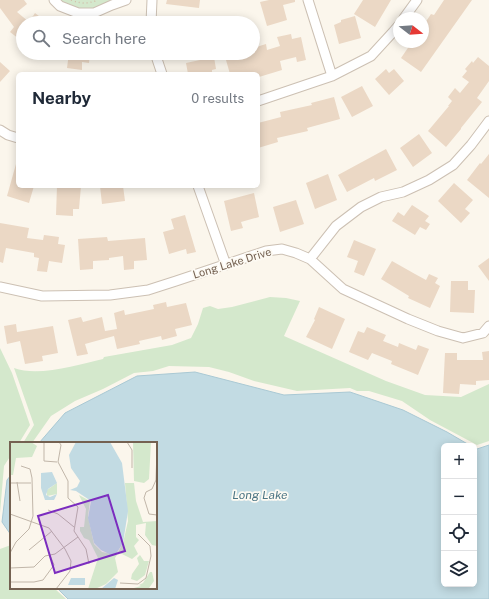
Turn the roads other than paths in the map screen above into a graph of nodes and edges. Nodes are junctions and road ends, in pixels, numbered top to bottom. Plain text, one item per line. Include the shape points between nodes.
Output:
1 (54, 0) edge
2 (126, 0) edge
3 (152, 0) edge
4 (308, 0) edge
5 (417, 0) edge
6 (408, 12) edge
7 (151, 16) edge
8 (393, 32) edge
9 (157, 60) edge
10 (161, 72) edge
11 (332, 76) junction
12 (260, 100) edge
13 (489, 121) edge
14 (0, 130) edge
15 (16, 137) edge
16 (199, 188) edge
17 (310, 259) junction
18 (226, 265) junction
19 (0, 287) edge
20 (489, 326) edge

1 - 2 street via 60,6 78,13 94,13
3 - 7 street
4 - 11 street
5 - 6 street
8 - 11 street via 371,56
9 - 10 street
11 - 12 street
13 - 17 street via 453,166 403,192 361,206 336,226
14 - 15 street
16 - 18 street
17 - 18 street, Long Lake Drive via 282,249 266,251
17 - 20 street, Long Lake Drive via 343,289 438,332 463,338 483,333
18 - 19 street, Long Lake Drive via 148,290 110,295 42,296

